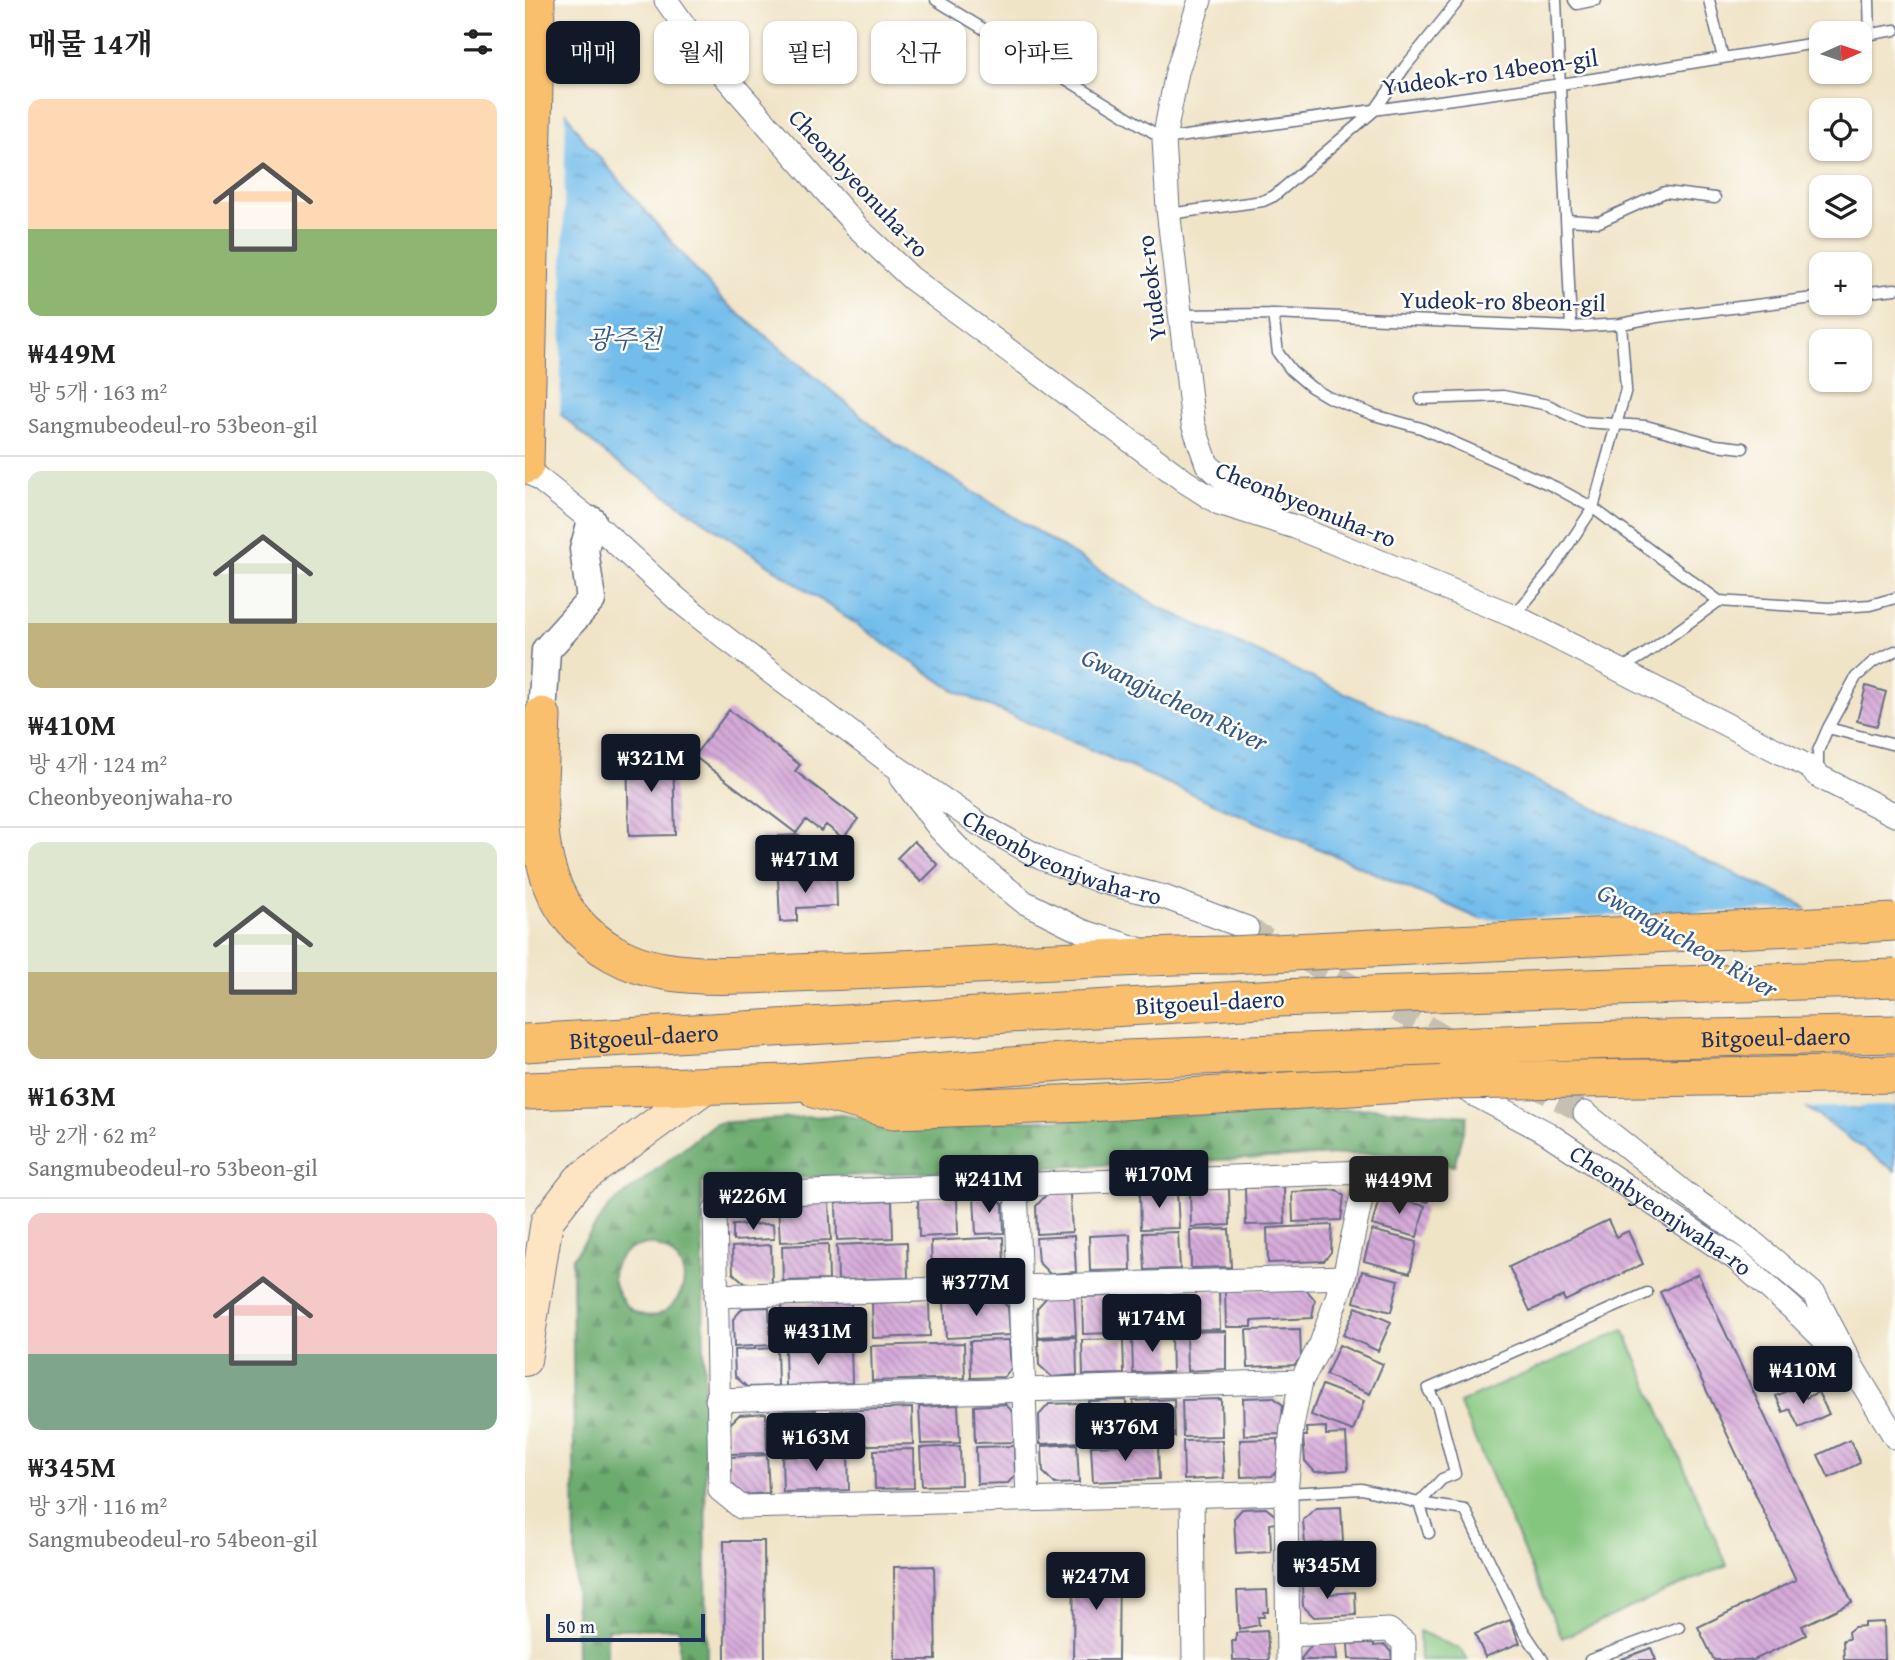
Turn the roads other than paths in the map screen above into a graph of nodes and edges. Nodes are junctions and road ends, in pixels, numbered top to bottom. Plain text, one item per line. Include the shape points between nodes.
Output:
1 (536, 0) edge
2 (666, 0) edge
3 (936, 0) edge
4 (1200, 0) edge
5 (1459, 0) edge
6 (1556, 0) edge
7 (1574, 0) edge
8 (1596, 0) edge
9 (1709, 0) edge
10 (1869, 0) edge
11 (1867, 21) edge
12 (1895, 30) edge
13 (1873, 34) edge
14 (1809, 45) edge
15 (1723, 58) junction
16 (1561, 84) junction
17 (1375, 110) junction
18 (1164, 139) junction
19 (1715, 198) dead end
20 (1169, 214) junction
21 (1567, 220) junction
22 (1895, 289) edge
23 (1872, 292) edge
24 (1809, 299) edge
25 (1273, 314) junction
26 (1181, 315) junction
27 (1621, 324) junction
28 (1571, 327) junction
29 (1421, 399) dead end
30 (1616, 424) junction
31 (1743, 448) dead end
32 (525, 466) edge
33 (1593, 508) junction
34 (592, 521) junction
35 (1294, 527) junction
36 (1895, 598) edge
37 (1719, 601) junction
38 (1514, 616) junction
39 (1895, 651) edge
40 (1620, 670) junction
41 (533, 719) edge
42 (1828, 728) junction
43 (1895, 745) edge
44 (525, 753) edge
45 (892, 764) junction
46 (1818, 776) junction
47 (1895, 815) edge
48 (532, 817) edge
49 (1895, 922) edge
50 (1238, 942) junction
51 (1157, 956) junction
52 (1895, 978) edge
53 (1017, 1012) junction
54 (1895, 1034) edge
55 (525, 1043) edge
56 (1895, 1074) edge
57 (1450, 1081) junction
58 (711, 1083) junction
59 (789, 1083) junction
60 (525, 1091) edge
61 (1585, 1113) tunnel mouth
62 (1016, 1185) junction
63 (1345, 1277) junction
64 (1021, 1287) junction
65 (1647, 1293) dead end
66 (716, 1296) junction
67 (525, 1360) edge
68 (1853, 1368) junction
69 (1301, 1381) junction
70 (1025, 1390) junction
71 (717, 1400) junction
72 (1895, 1437) edge
73 (1286, 1493) junction
74 (1192, 1496) junction
75 (1028, 1499) junction
76 (1419, 1503) junction
77 (1429, 1533) dead end
78 (1679, 1627) dead end
79 (1288, 1635) junction
80 (1194, 1660) edge
81 (1288, 1660) edge
82 (1404, 1660) edge
83 (1543, 1660) edge
84 (1590, 1660) edge

1 - 32 highway
2 - 35 street, Cheonbyeonuha-ro via 700,48 858,228 911,278 1197,489 1219,503
3 - 18 lane
4 - 18 street, Yudeok-ro via 1177,72
5 - 17 lane
6 - 16 lane
7 - 8 lane via 1577,4
9 - 15 lane
10 - 11 lane
12 - 13 lane
14 - 15 lane, Yudeok-ro 14beon-gil
15 - 16 lane, Yudeok-ro 14beon-gil
16 - 17 lane, Yudeok-ro 14beon-gil
16 - 21 lane
17 - 18 lane, Yudeok-ro 14beon-gil
17 - 20 lane via 1263,201
18 - 20 street, Yudeok-ro
19 - 21 lane via 1665,192 1599,222
20 - 26 street, Yudeok-ro
21 - 28 lane
22 - 23 lane
24 - 27 lane, Yudeok-ro 8beon-gil
25 - 26 lane, Yudeok-ro 8beon-gil
25 - 28 lane, Yudeok-ro 8beon-gil
25 - 33 lane via 1278,353 1311,387 1374,415 1421,428
26 - 35 street, Yudeok-ro via 1193,424 1207,464 1241,495
27 - 28 lane, Yudeok-ro 8beon-gil
27 - 30 lane via 1626,389
29 - 30 lane via 1503,396 1548,405 1583,422
30 - 31 lane via 1646,426
30 - 33 lane
32 - 34 street, Cheonbyeonjwaha-ro
33 - 37 lane
33 - 38 lane
34 - 41 street via 584,550 591,600 546,650
34 - 45 street, Cheonbyeonjwaha-ro via 677,599
35 - 38 street, Cheonbyeonuha-ro
36 - 37 lane via 1828,608
37 - 40 lane
38 - 40 street, Cheonbyeonuha-ro
39 - 42 lane via 1856,677
40 - 46 street, Cheonbyeonuha-ro via 1809,767
41 - 48 highway
42 - 43 lane
42 - 46 lane via 1818,751
44 - 48 street
45 - 50 street, Cheonbyeonjwaha-ro via 979,824 1041,858 1099,881 1164,897
45 - 51 street, Cheonbyeonjwaha-ro via 953,843 1024,902 1082,931
46 - 47 street, Cheonbyeonuha-ro
48 - 51 highway via 555,893 574,921 602,946 634,964 664,971 698,975 887,970
48 - 53 highway via 533,878 561,929 614,972 693,992 911,997
49 - 50 highway, bridge
50 - 51 highway
52 - 53 highway, Bitgoeul-daero, bridge via 1277,998
53 - 55 highway, Bitgoeul-daero
54 - 59 highway, Bitgoeul-daero, bridge via 1075,1061
56 - 57 highway, bridge
57 - 59 highway via 1087,1104 894,1110
57 - 68 street, Cheonbyeonjwaha-ro via 1547,1133 1736,1259
58 - 59 highway, Bitgoeul-daero
58 - 60 highway, Bitgoeul-daero
58 - 67 main road via 579,1180 547,1221
61 - 68 street, Cheonbyeonjwaha-ro via 1815,1295
62 - 63 street via 1367,1172
62 - 64 street
62 - 66 street via 729,1195 715,1209
63 - 64 street
63 - 69 street via 1321,1344
64 - 66 street
64 - 70 street
65 - 76 lane via 1428,1389 1438,1407 1455,1474 1442,1479
66 - 71 street
68 - 72 street, Cheonbyeonjwaha-ro
69 - 70 street
69 - 73 street via 1291,1426
70 - 71 street
70 - 75 street
71 - 75 street via 720,1490 741,1507
73 - 74 street
73 - 76 lane via 1362,1489
73 - 79 street
74 - 75 street
74 - 80 street
76 - 77 lane
76 - 83 lane via 1465,1510 1523,1630
78 - 84 lane
79 - 81 street
79 - 82 street via 1389,1630 1404,1642

